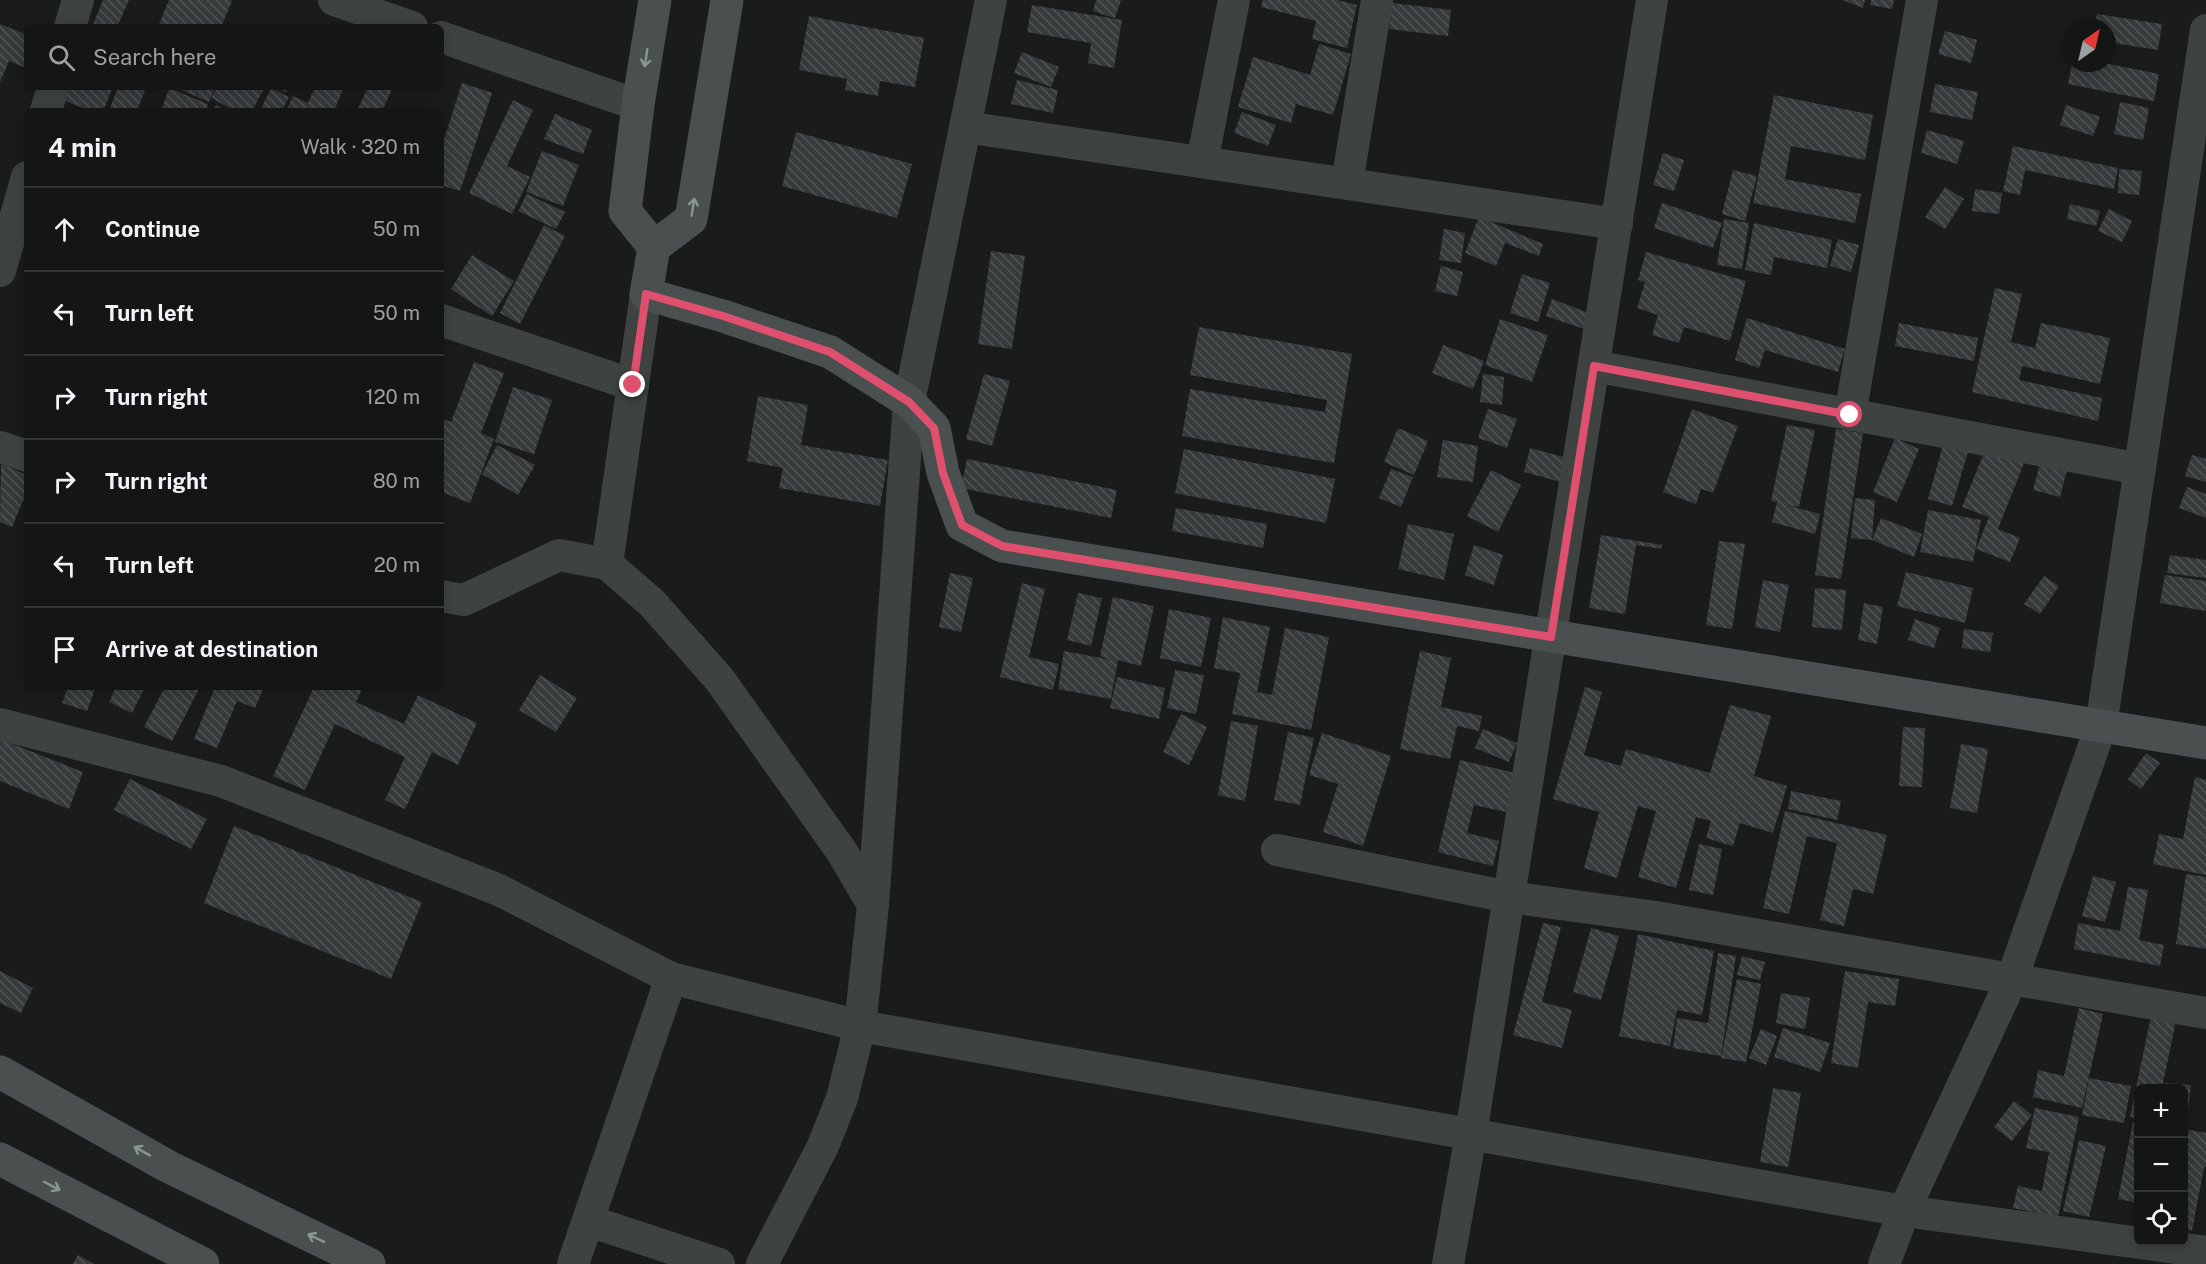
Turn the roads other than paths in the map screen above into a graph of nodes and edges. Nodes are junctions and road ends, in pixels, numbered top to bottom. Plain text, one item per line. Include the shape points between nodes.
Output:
1 (78, 0) edge
2 (334, 0) edge
3 (655, 0) edge
4 (727, 0) edge
5 (991, 0) edge
6 (1234, 0) edge
7 (1377, 0) edge
8 (1652, 0) edge
9 (1922, 0) edge
10 (71, 24) edge
11 (403, 24) edge
12 (2206, 30) edge
13 (444, 38) edge
14 (52, 90) edge
15 (638, 105) junction
16 (47, 108) edge
17 (965, 127) junction
18 (1202, 162) junction
19 (0, 170) edge
20 (2195, 175) edge
21 (24, 177) edge
22 (1347, 183) junction
23 (24, 188) edge
24 (1617, 224) junction
25 (654, 247) junction
26 (0, 271) edge
27 (646, 294) junction
28 (444, 321) edge
29 (1594, 366) junction
30 (633, 385) junction
31 (909, 402) junction
32 (1850, 415) junction
33 (0, 447) edge
34 (24, 455) edge
35 (2139, 469) junction
36 (608, 564) junction
37 (444, 597) edge
38 (1551, 637) junction
39 (0, 724) edge
40 (2101, 726) junction
41 (2206, 742) edge
42 (1276, 850) dead end
43 (1509, 897) junction
44 (873, 905) junction
45 (671, 978) junction
46 (2012, 979) junction
47 (2206, 1013) edge
48 (860, 1026) junction
49 (0, 1072) edge
50 (1471, 1134) junction
51 (0, 1159) edge
52 (1904, 1211) junction
53 (589, 1221) junction
54 (2206, 1252) edge
55 (2169, 1256) edge
56 (203, 1264) edge
57 (369, 1264) edge
58 (573, 1264) edge
59 (719, 1264) edge
60 (762, 1264) edge
61 (1448, 1264) edge
62 (1884, 1264) edge

1 - 10 street
2 - 11 street
3 -> 15 street
25 -> 4 street via 691,219
5 - 17 street
6 - 18 street
7 - 22 street
8 - 24 street
9 - 32 street
12 - 20 street
13 - 15 street
14 - 16 street
15 - 25 street via 625,210
17 - 18 street
17 - 31 street
18 - 22 street
19 - 21 street
20 - 35 street
22 - 24 street
23 - 26 street
24 - 29 street
25 - 27 street
27 - 30 street
27 - 31 street via 830,352
28 - 30 street
29 - 32 street
29 - 38 street
30 - 36 street
31 - 38 street via 934,428 943,473 962,525 1002,546
31 - 44 street
32 - 35 street
33 - 34 street
35 - 40 street
36 - 37 street via 559,555 464,600
36 - 44 street via 652,603 720,680 836,843
38 - 40 street
38 - 43 street
39 - 45 street via 220,781 499,890
40 - 41 street
40 - 46 street
42 - 43 street
43 - 46 street via 1656,917
43 - 50 street
44 - 48 street
45 - 48 street
45 - 53 street
46 - 47 street
46 - 52 street
48 - 50 street
48 - 60 street via 842,1098 823,1146
57 -> 49 street via 169,1167
50 - 52 street
50 - 61 street
51 -> 56 street
52 - 55 street
52 - 62 street
53 - 58 street
53 - 59 street
54 - 55 street

